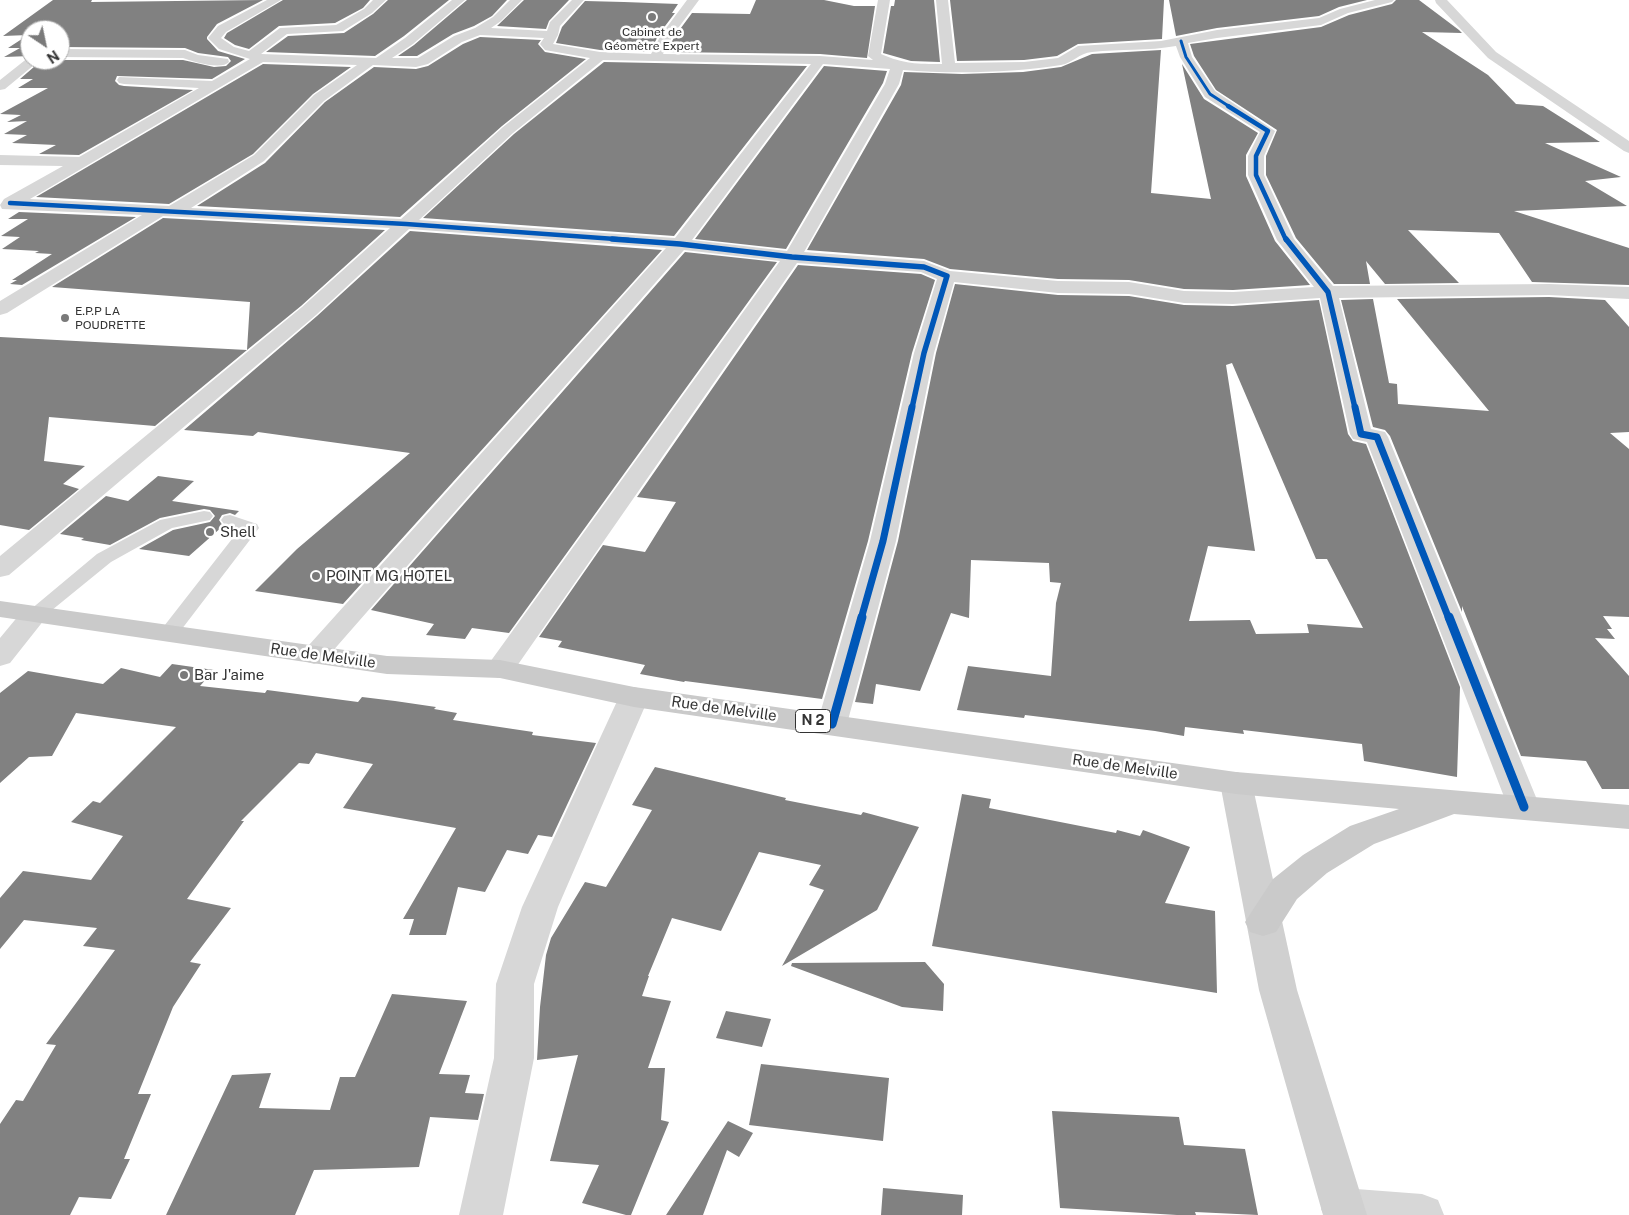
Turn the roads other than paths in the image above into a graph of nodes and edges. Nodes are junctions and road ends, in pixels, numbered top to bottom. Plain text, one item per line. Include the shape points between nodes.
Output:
1 (275, 0) edge
2 (380, 0) edge
3 (459, 0) edge
4 (516, 0) edge
5 (578, 0) edge
6 (693, 0) edge
7 (884, 0) edge
8 (942, 0) edge
9 (1388, 0) edge
10 (1438, 0) edge
11 (479, 31) junction
12 (552, 35) junction
13 (1181, 40) junction
14 (231, 51) junction
15 (70, 52) edge
16 (185, 54) junction
17 (600, 56) junction
18 (256, 57) junction
19 (655, 58) junction
20 (820, 60) junction
21 (223, 62) dead end
22 (375, 62) junction
23 (898, 66) junction
24 (949, 67) junction
25 (21, 70) edge
26 (124, 80) dead end
27 (213, 85) junction
28 (0, 86) edge
29 (1629, 148) edge
30 (0, 160) edge
31 (82, 162) junction
32 (7, 202) edge
33 (166, 211) junction
34 (406, 224) junction
35 (680, 244) junction
36 (792, 257) junction
37 (947, 276) junction
38 (1328, 292) junction
39 (1629, 293) edge
40 (0, 309) edge
41 (204, 516) dead end
42 (230, 520) dead end
43 (0, 569) edge
44 (0, 609) edge
45 (34, 614) junction
46 (168, 634) junction
47 (314, 655) junction
48 (0, 657) edge
49 (500, 669) junction
50 (634, 697) junction
51 (832, 724) junction
52 (1236, 783) junction
53 (1452, 802) junction
54 (1524, 807) junction
55 (1629, 817) edge
56 (1263, 922) junction
57 (1344, 1212) edge
58 (481, 1215) edge
59 (1422, 1215) edge

1 - 14 street via 222,29 214,38 219,46
2 - 18 street via 339,28 284,31
3 - 22 street
4 - 11 street
5 - 12 street via 554,26
6 - 19 street via 667,35
7 - 23 street via 874,56
8 - 24 street
9 - 13 street via 1344,11 1321,21
10 - 29 street via 1492,55
11 - 12 street
11 - 22 street via 458,39 423,61
12 - 17 street via 546,44 549,47
13 - 24 street via 1161,45 1078,50 1062,61 1024,66
13 - 38 street via 1186,57 1210,94 1268,131 1256,156 1256,175 1286,240
14 - 16 street
14 - 18 street
15 - 16 street
16 - 21 street
17 - 19 street
17 - 34 street via 508,130
18 - 22 street
18 - 27 street
19 - 20 street
20 - 23 street
20 - 35 street
22 - 33 street via 319,98 259,158
23 - 24 street
23 - 36 street via 887,92
25 - 28 street
26 - 27 street
27 - 31 street
30 - 31 street
31 - 32 street
32 - 33 street
33 - 34 street
33 - 40 street
34 - 35 street
34 - 43 street via 301,318
35 - 36 street
35 - 47 street
36 - 37 street via 924,266
36 - 49 street
37 - 38 street via 1058,287 1129,288 1184,297 1233,298
37 - 51 street via 924,353 883,541
38 - 39 street via 1566,289
38 - 54 street via 1360,434 1377,437
41 - 45 lane via 166,524 104,558
42 - 46 lane via 250,528
44 - 45 main road, Rue de Melville / N 2
45 - 46 main road, Rue de Melville / N 2
45 - 48 street
46 - 47 main road, Rue de Melville / N 2
47 - 49 main road, Rue de Melville / N 2 via 387,665
49 - 50 main road, Rue de Melville / N 2
50 - 51 main road, Rue de Melville / N 2
50 - 58 street via 540,907 515,984 514,1058
51 - 52 main road, Rue de Melville / N 2
52 - 53 main road, Rue de Melville / N 2
52 - 56 main road
53 - 54 main road, Rue de Melville / N 2
53 - 56 main road via 1362,834 1315,864 1285,889
54 - 55 main road, Rue de Melville / N 2
56 - 57 main road via 1278,990
57 - 59 street

